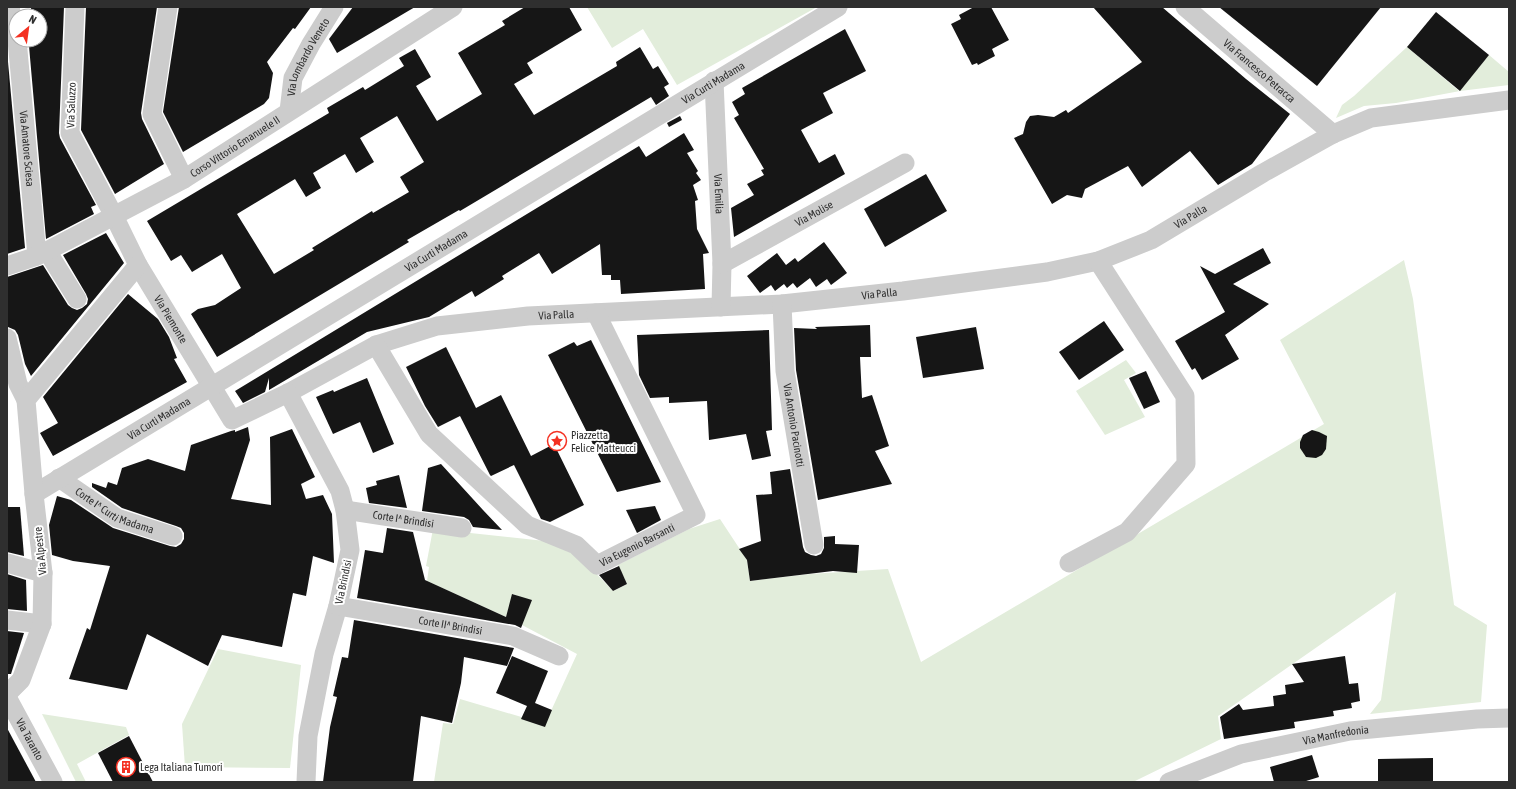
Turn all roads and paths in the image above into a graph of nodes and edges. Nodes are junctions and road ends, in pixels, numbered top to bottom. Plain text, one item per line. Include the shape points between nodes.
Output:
1 (75, 7) edge
2 (168, 7) edge
3 (334, 7) edge
4 (453, 7) edge
5 (838, 7) edge
6 (1185, 7) edge
7 (15, 48) edge
8 (714, 81) junction
9 (1509, 100) edge
10 (289, 111) junction
11 (1333, 134) junction
12 (905, 163) dead end
13 (184, 179) junction
14 (114, 216) junction
15 (42, 254) junction
16 (1098, 261) junction
17 (722, 264) junction
18 (138, 265) junction
19 (7, 266) edge
20 (77, 299) dead end
21 (782, 304) junction
22 (721, 307) junction
23 (596, 313) junction
24 (7, 338) edge
25 (376, 345) junction
26 (211, 385) junction
27 (288, 393) junction
28 (26, 400) junction
29 (232, 420) joint
30 (59, 478) junction
31 (34, 494) junction
32 (345, 510) junction
33 (462, 528) dead end
34 (173, 536) dead end
35 (814, 545) dead end
36 (1069, 563) dead end
37 (7, 564) edge
38 (43, 573) junction
39 (338, 606) junction
40 (7, 620) edge
41 (42, 624) junction
42 (559, 656) dead end
43 (7, 695) edge
44 (1509, 718) edge
45 (53, 782) edge
46 (306, 782) edge
47 (1169, 782) edge

1 - 14 street, Via Saluzzo via 70,133
2 - 13 street via 152,114
3 - 10 street, Via Lombardo Veneto via 293,78
4 - 10 street, Corso Vittorio Emanuele II
5 - 8 street, Via Curti Madama
6 - 11 street, Via Francesco Petracca
7 - 15 street, Via Amatore Sciesa
8 - 17 street, Via Emilia
8 - 26 street, Via Curti Madama
9 - 11 street, Via Palla via 1372,118
10 - 13 street, Corso Vittorio Emanuele II
11 - 16 street, Via Palla via 1151,240
12 - 17 street, Via Molise
13 - 14 street, Corso Vittorio Emanuele II
14 - 15 street, Corso Vittorio Emanuele II
14 - 18 street, Via Piemonte
15 - 19 street, Corso Vittorio Emanuele II
15 - 20 street
16 - 21 street, Via Palla via 1047,272
16 - 36 street via 1184,396 1186,464 1127,532
17 - 22 street, Via Emilia
18 - 26 street, Via Piemonte
18 - 28 street
21 - 22 street, Via Palla
21 - 35 street, Via Antonio Pacinotti via 785,371
22 - 23 street, Via Palla
23 - 25 street, Via Palla via 528,316 437,326
23 - 25 street, Via Eugenio Barsanti via 696,515 597,565 576,545 527,525 429,434
24 - 28 street, Via Alpestre via 18,384
25 - 27 street, Via Palla
26 - 29 street, Via Piemonte
26 - 30 street, Via Curti Madama
27 - 29 street, Via Palla
27 - 32 street, Via Brindisi via 340,491
28 - 31 street, Via Alpestre
30 - 31 street, Via Curti Madama
30 - 34 street, Corte I^ Curti Madama via 117,518
31 - 38 street, Via Alpestre
32 - 33 street, Corte I^ Brindisi
32 - 39 street, Via Brindisi via 350,550
37 - 38 street
38 - 41 street, Via Alpestre
39 - 42 street, Corte II^ Brindisi via 513,636
39 - 46 street, Via Brindisi via 324,654 308,736
40 - 41 street
41 - 43 street, Via Alpestre via 21,680
43 - 45 street, Via Taranto
44 - 47 street, Via Manfredonia via 1350,731 1242,754

